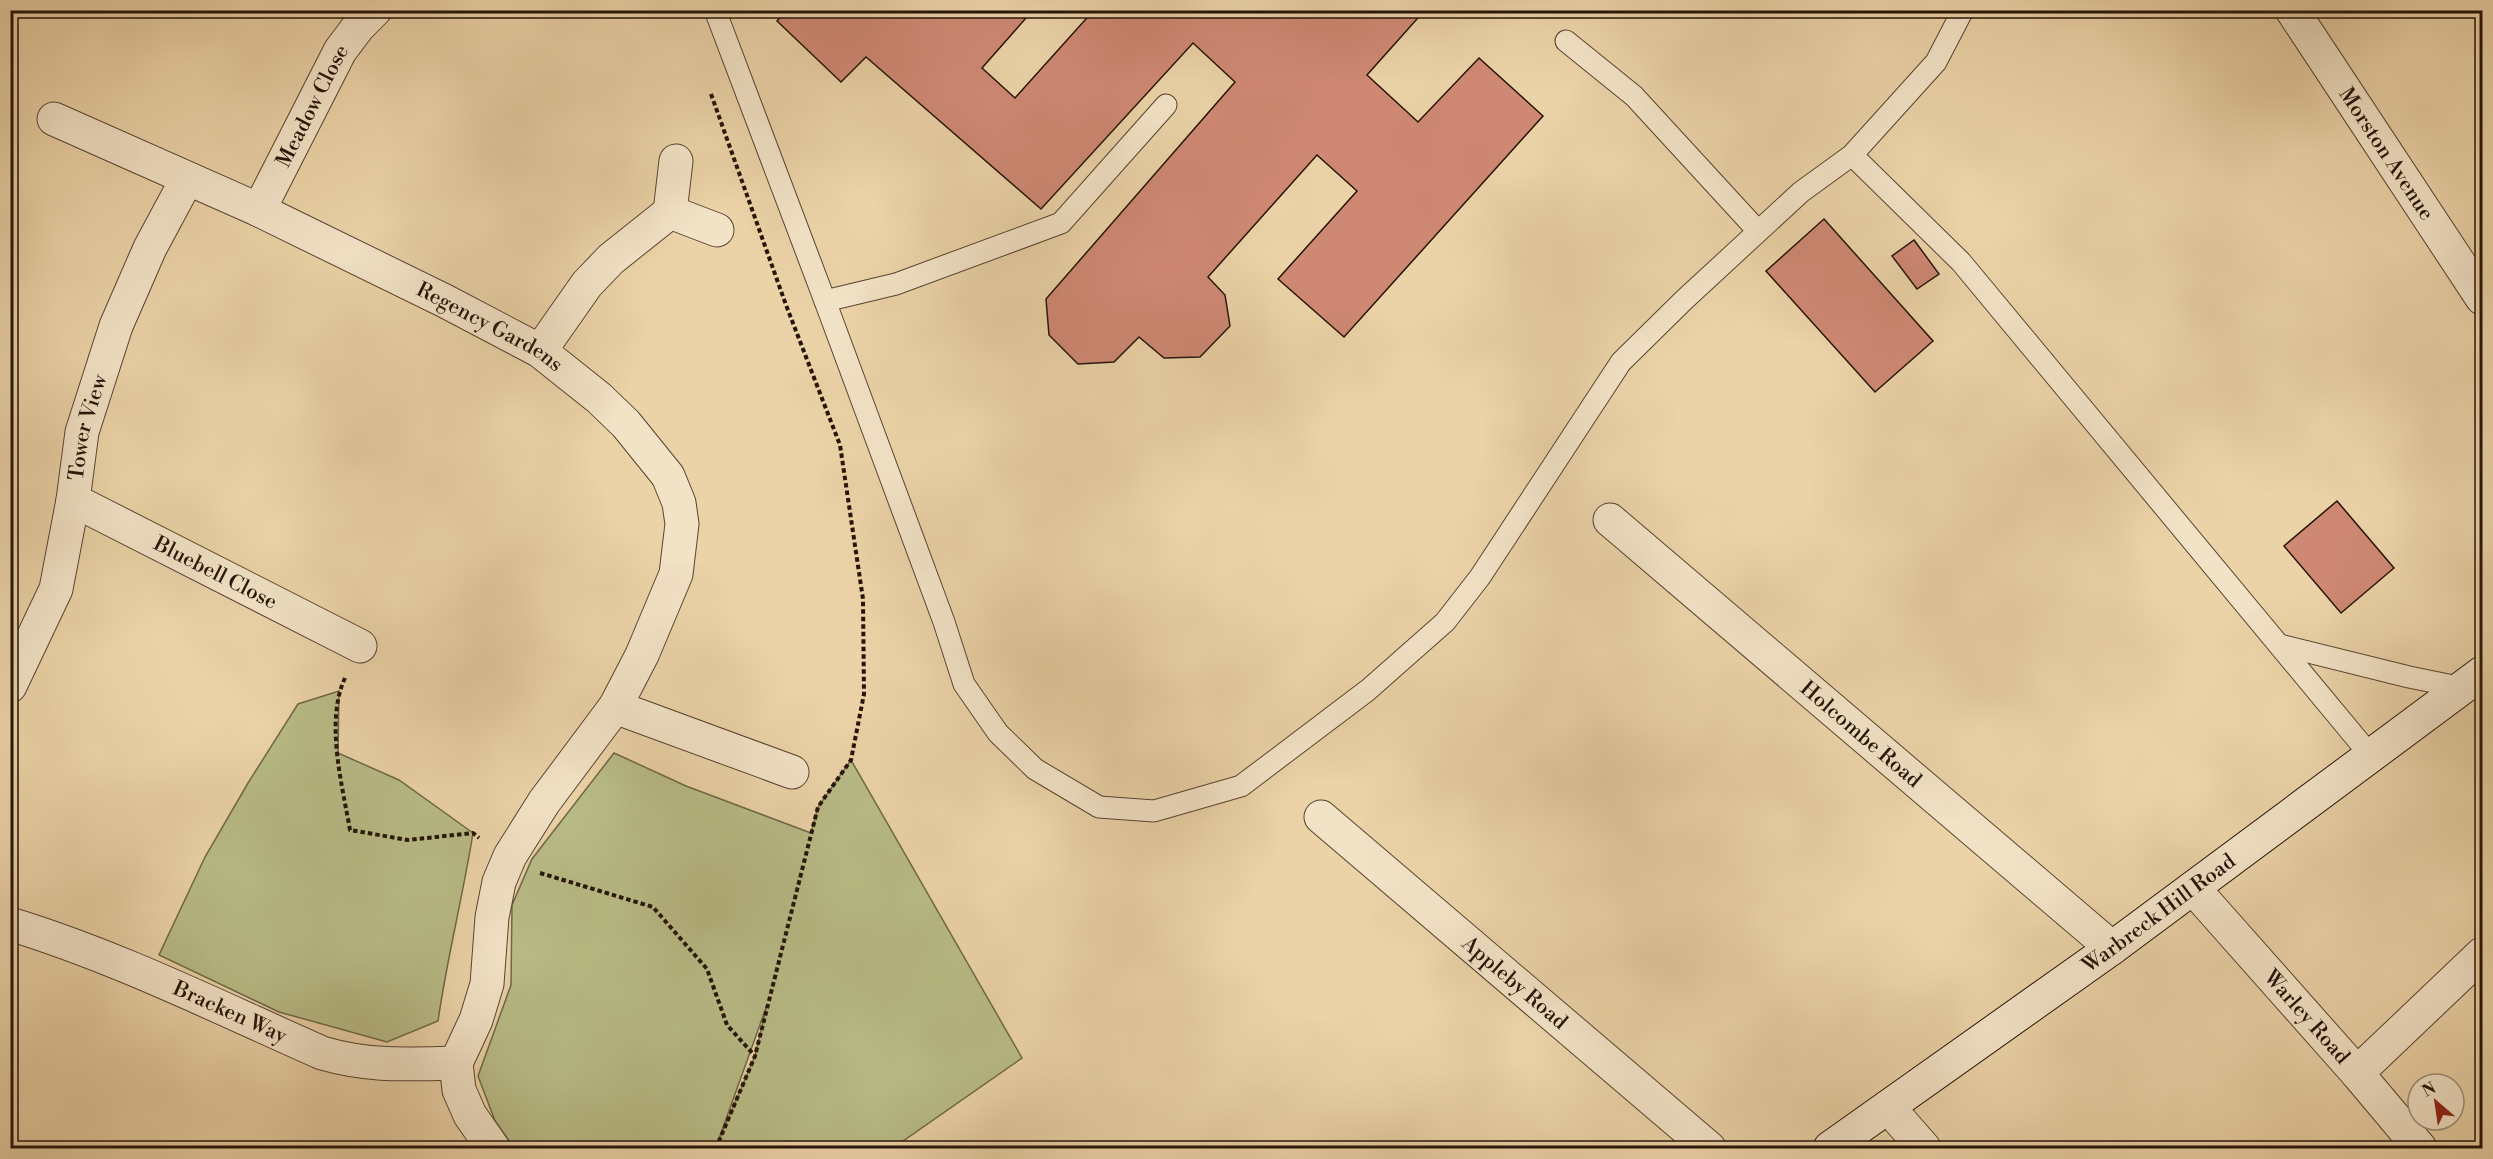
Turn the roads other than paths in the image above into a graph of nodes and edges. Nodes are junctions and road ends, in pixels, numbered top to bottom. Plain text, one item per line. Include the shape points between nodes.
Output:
1 (375, 10) edge
2 (716, 10) edge
3 (1962, 10) edge
4 (2292, 10) edge
5 (1566, 41) dead end
6 (1166, 105) dead end
7 (54, 119) dead end
8 (1852, 155) junction
9 (676, 161) dead end
10 (187, 178) junction
11 (259, 210) junction
12 (670, 212) junction
13 (717, 230) dead end
14 (1758, 231) junction
15 (2482, 298) edge
16 (825, 301) junction
17 (540, 351) junction
18 (72, 500) junction
19 (1610, 520) dead end
20 (2280, 645) junction
21 (360, 646) road end
22 (2473, 681) edge
23 (11, 683) edge
24 (615, 707) junction
25 (2371, 756) junction
26 (792, 772) dead end
27 (1321, 817) dead end
28 (2193, 888) junction
29 (10, 924) edge
30 (2112, 948) junction
31 (2482, 954) edge
32 (456, 1063) junction
33 (2357, 1073) junction
34 (1888, 1107) junction
35 (493, 1149) edge
36 (1709, 1149) edge
37 (1830, 1149) edge
38 (1924, 1149) edge
39 (2420, 1149) edge

1 - 11 street, Meadow Close via 340,51
2 - 16 lane
3 - 8 lane via 1936,63
4 - 15 street, Morston Avenue
5 - 14 lane via 1634,96
6 - 16 lane via 1061,223 896,285
7 - 10 street, Regency Gardens
8 - 14 lane via 1800,192
8 - 20 lane via 1960,262
9 - 12 street
10 - 11 street, Regency Gardens
10 - 18 street, Tower View via 150,248 116,326 82,432
11 - 17 street, Regency Gardens
12 - 13 street
12 - 17 street via 611,259 587,284
14 - 16 lane via 1621,362 1480,577 1445,622 1368,690 1240,786 1154,811 1099,807 1035,770 998,733 964,684
17 - 24 street, Regency Gardens via 626,424 668,476 679,503 682,524 676,574
18 - 21 street, Bluebell Close
18 - 23 street, Tower View via 56,589
19 - 30 street, Holcombe Road
20 - 22 lane via 2409,677
20 - 25 lane
22 - 25 street, Warbreck Hill Road
24 - 26 street
24 - 32 street, Regency Gardens via 544,802 510,856 499,882 492,917 487,984
25 - 28 street, Warbreck Hill Road
27 - 36 street, Appleby Road
28 - 30 street, Warbreck Hill Road
28 - 33 street, Warley Road
29 - 32 street, Bracken Way via 46,934 146,975 322,1053 375,1064
30 - 34 street, Warbreck Hill Road
31 - 33 street
32 - 35 street via 459,1089 470,1115
33 - 39 street, Warley Road
34 - 37 street, Warbreck Hill Road
34 - 38 street

